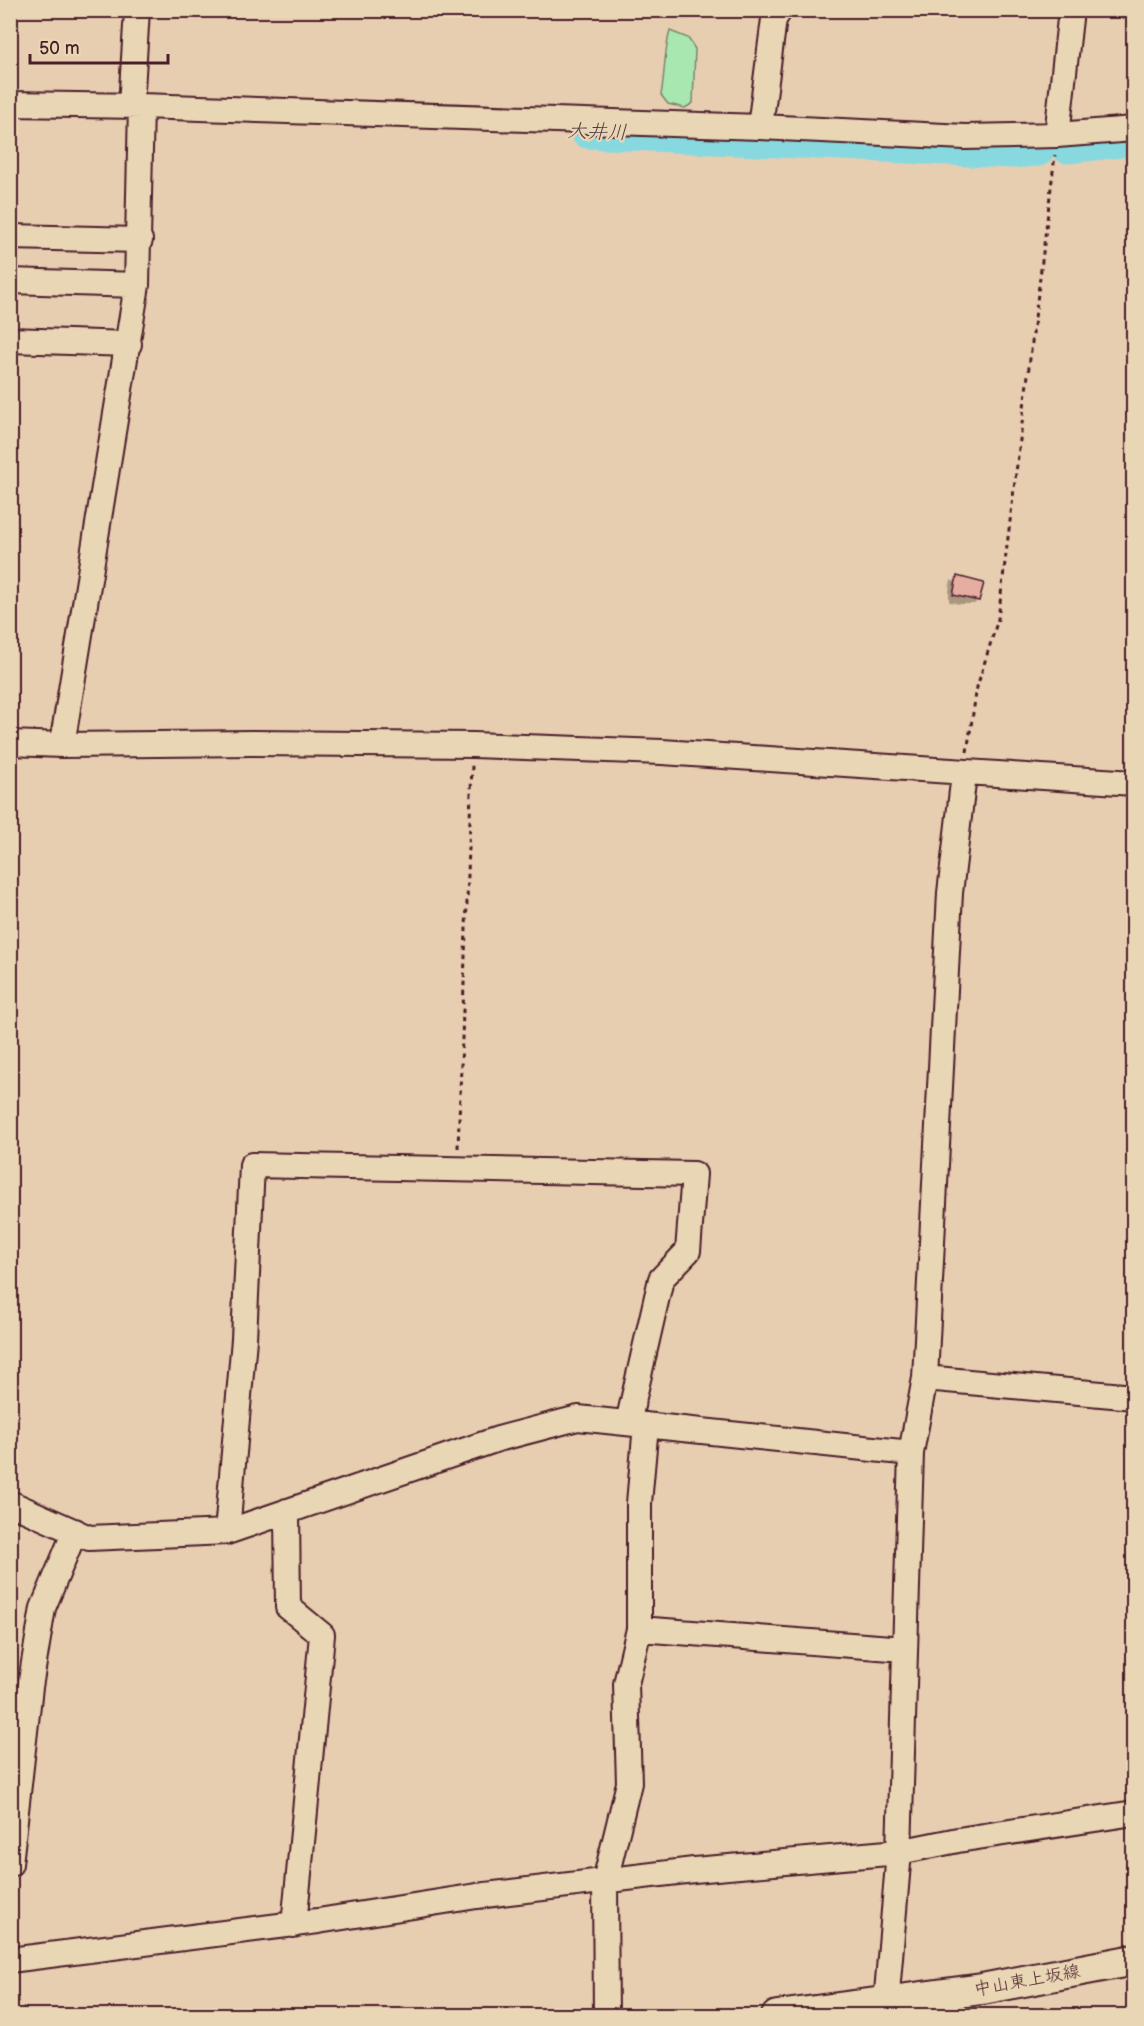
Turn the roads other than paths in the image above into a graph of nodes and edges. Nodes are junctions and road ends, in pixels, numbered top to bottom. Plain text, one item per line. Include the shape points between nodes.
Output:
1 (137, 10) edge
2 (780, 10) edge
3 (1071, 10) edge
4 (10, 104) edge
5 (136, 106) junction
6 (759, 127) junction
7 (1134, 129) edge
8 (1057, 135) junction
9 (10, 237) edge
10 (140, 240) junction
11 (10, 281) edge
12 (137, 285) junction
13 (10, 340) edge
14 (129, 344) junction
15 (10, 743) edge
16 (62, 746) junction
17 (964, 774) junction
18 (1134, 783) edge
19 (925, 1378) junction
20 (1134, 1397) edge
21 (637, 1424) junction
22 (911, 1453) junction
23 (10, 1503) edge
24 (287, 1511) junction
25 (75, 1532) junction
26 (227, 1532) junction
27 (639, 1629) junction
28 (905, 1649) junction
29 (1134, 1813) edge
30 (899, 1852) junction
31 (10, 1864) edge
32 (605, 1881) junction
33 (294, 1925) junction
34 (10, 1960) edge
35 (1134, 1960) edge
36 (1134, 1979) edge
37 (885, 2009) edge
38 (606, 2016) edge
39 (777, 2016) edge
40 (920, 2016) edge

1 - 5 street
2 - 6 street via 774,19
3 - 8 street
4 - 5 street
5 - 6 street
5 - 10 street
6 - 8 street via 964,137
7 - 8 street
9 - 10 street
10 - 12 street
11 - 12 street
12 - 14 street
13 - 14 street
14 - 16 street
15 - 16 street
16 - 17 street via 254,742 473,745 662,752
17 - 18 street
17 - 19 street via 950,892
19 - 20 street
19 - 22 street
21 - 22 street
21 - 24 street via 578,1418 498,1439
21 - 26 street via 661,1279 688,1251 694,1174 252,1165 244,1339
21 - 27 street
22 - 28 street
23 - 25 street
24 - 26 street
24 - 33 street via 288,1607 322,1635
25 - 26 street via 89,1538
25 - 31 street via 44,1608 30,1686
27 - 28 street
27 - 32 street via 626,1684 629,1783
28 - 30 street
29 - 30 street
30 - 32 street
30 - 37 street
32 - 33 street via 477,1896
32 - 38 street
33 - 34 street
35 - 37 main road, 中山東上坂線
36 - 40 main road, 中山東上坂線
37 - 39 main road, 中山東上坂線

